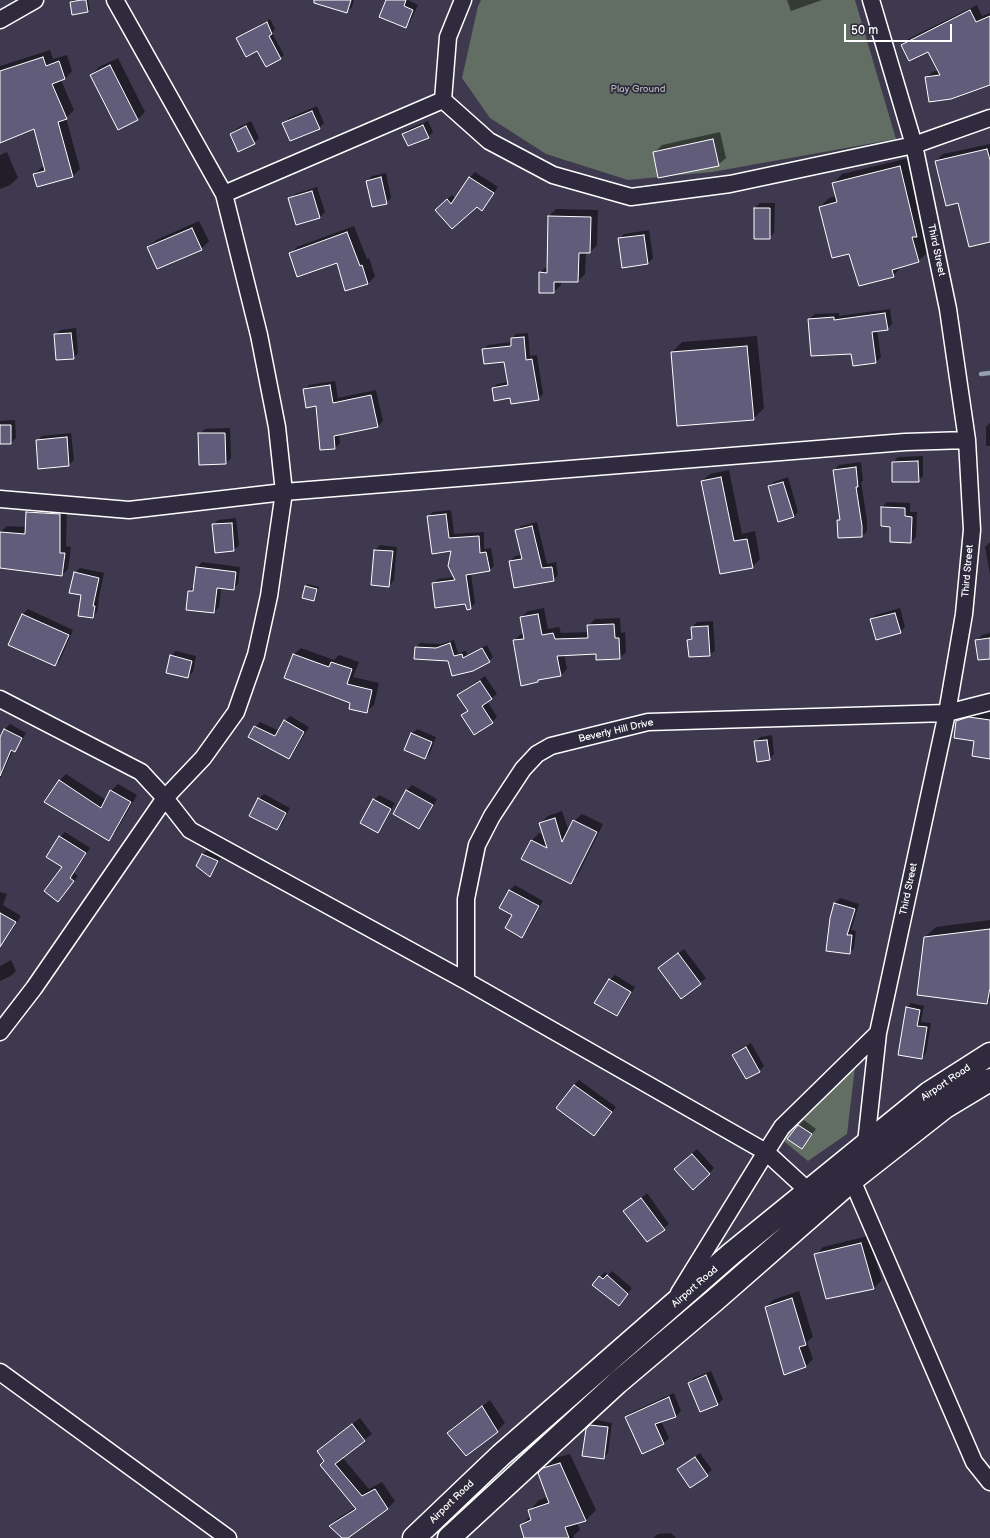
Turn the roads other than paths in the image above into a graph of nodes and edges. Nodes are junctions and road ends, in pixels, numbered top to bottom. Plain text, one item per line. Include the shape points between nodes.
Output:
1 (35, 0) edge
2 (115, 0) edge
3 (463, 0) edge
4 (871, 0) edge
5 (0, 20) edge
6 (443, 100) junction
7 (990, 118) edge
8 (914, 145) junction
9 (224, 194) junction
10 (967, 440) junction
11 (284, 492) junction
12 (0, 499) edge
13 (0, 699) edge
14 (990, 702) edge
15 (947, 713) junction
16 (165, 798) junction
17 (466, 981) junction
18 (6, 1012) edge
19 (0, 1032) edge
20 (878, 1033) junction
21 (990, 1054) edge
22 (990, 1080) edge
23 (946, 1095) junction
24 (866, 1143) junction
25 (766, 1152) junction
26 (852, 1180) junction
27 (816, 1198) junction
28 (670, 1308) junction
29 (602, 1366) junction
30 (0, 1372) edge
31 (617, 1382) junction
32 (990, 1482) edge
33 (228, 1538) edge
34 (414, 1538) edge
35 (449, 1538) edge

1 - 5 street
2 - 9 street
3 - 6 street via 448,37
4 - 8 street, Third Street
6 - 8 street via 489,141 553,175 631,197 730,184
6 - 9 street
7 - 8 street
8 - 10 street, Third Street via 948,309
9 - 11 street via 259,335 277,427
10 - 11 street via 905,442
10 - 15 street, Third Street via 972,530 964,614
11 - 12 street via 129,510
11 - 16 street via 267,603 256,655 236,712 203,758
13 - 16 street via 141,772
14 - 15 street, Beverly Hill Drive
15 - 17 street, Beverly Hill Drive via 648,722 551,746 537,754 523,769 492,816 477,845 466,899
15 - 20 street, Third Street
16 - 17 street via 190,830
16 - 18 street via 34,988
17 - 25 street
18 - 19 street
20 - 24 street, Third Street
20 - 25 street via 782,1127
21 - 23 street, Airport Road
22 - 23 street, Airport Road
23 - 24 street, Airport Road via 929,1093
23 - 26 street, Airport Road
24 - 27 street, Airport Road
25 - 27 street
25 - 28 street
26 - 27 street, Airport Road
26 - 32 street via 974,1462
27 - 28 street, Airport Road via 732,1254
27 - 31 street, Airport Road via 715,1300
28 - 29 street, Airport Road
29 - 31 street
29 - 34 street, Airport Road via 501,1455
30 - 33 street
31 - 35 street, Airport Road

